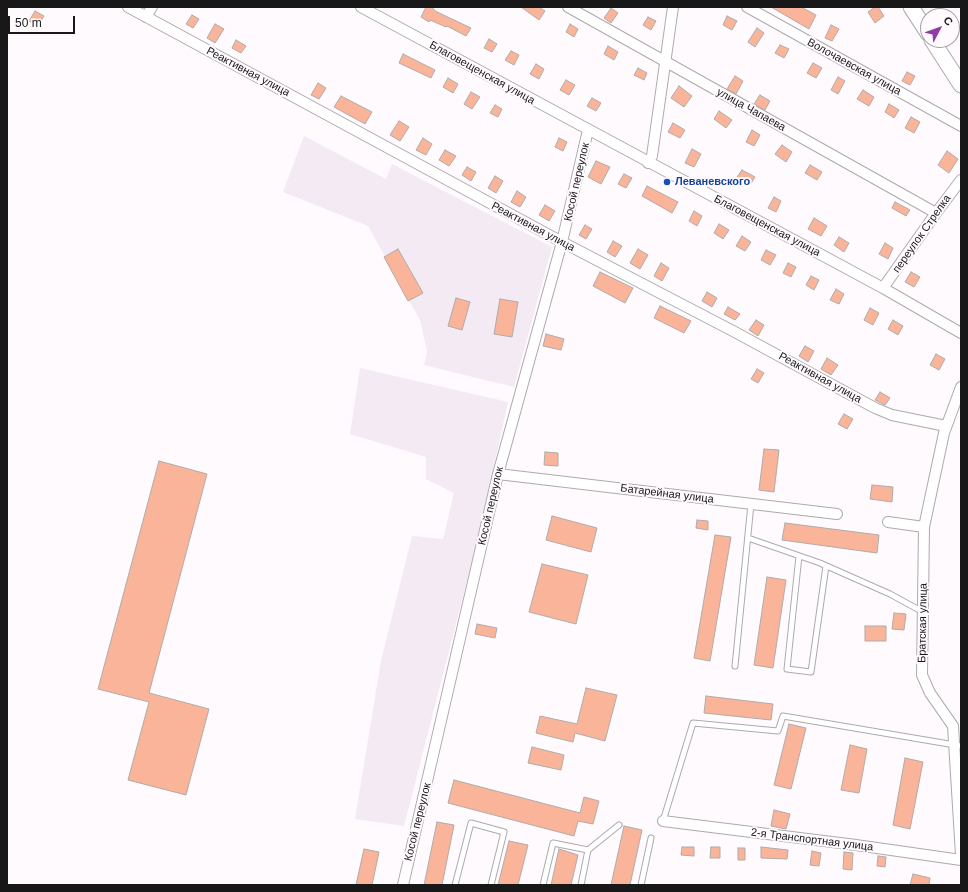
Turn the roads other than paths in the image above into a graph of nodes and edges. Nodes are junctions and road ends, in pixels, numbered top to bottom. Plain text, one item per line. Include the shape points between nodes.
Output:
1 (128, 7) edge
2 (152, 7) edge
3 (361, 7) edge
4 (568, 7) edge
5 (673, 7) edge
6 (747, 7) edge
7 (911, 7) edge
8 (146, 17) junction
9 (920, 21) edge
10 (937, 48) edge
11 (666, 63) junction
12 (961, 85) edge
13 (961, 126) edge
14 (588, 130) junction
15 (648, 162) junction
16 (961, 180) edge
17 (936, 213) junction
18 (562, 242) junction
19 (883, 288) junction
20 (961, 333) edge
21 (961, 388) edge
22 (946, 426) junction
23 (498, 474) junction
24 (751, 504) junction
25 (837, 514) dead end
26 (888, 522) dead end
27 (924, 527) junction
28 (748, 538) junction
29 (799, 556) junction
30 (826, 566) junction
31 (923, 612) junction
32 (735, 666) dead end
33 (958, 746) edge
34 (663, 821) joint
35 (619, 825) dead end
36 (651, 838) dead end
37 (588, 850) junction
38 (961, 855) edge
39 (961, 860) edge
40 (403, 885) edge
41 (455, 885) edge
42 (491, 885) edge
43 (542, 885) edge
44 (581, 885) edge
45 (641, 885) edge

1 - 8 street, Реактивная улица
2 - 8 street
3 - 14 street, Благовещенская улица
4 - 11 street, улица Чапаева
5 - 11 street
6 - 13 street, Волочаевская улица
7 - 9 street
8 - 18 street, Реактивная улица
10 - 12 street
11 - 15 street via 652,156
11 - 17 street, улица Чапаева
14 - 15 street, Благовещенская улица
14 - 18 street, Косой переулок
15 - 19 street, Благовещенская улица
16 - 17 street, переулок Стрелка
17 - 19 street, переулок Стрелка
18 - 22 street, Реактивная улица via 875,408 892,415
18 - 23 street, Косой переулок
19 - 20 street, Благовещенская улица
21 - 22 street, Братская улица
22 - 27 street, Братская улица
23 - 24 street, Батарейная улица
23 - 40 street, Косой переулок
24 - 25 street, Батарейная улица
24 - 28 lane
26 - 27 street
27 - 31 street, Братская улица
28 - 29 lane
28 - 32 lane
29 - 30 lane
29 - 30 lane via 788,669 811,672
30 - 31 lane via 890,594
31 - 33 street, Братская улица via 922,675 930,693 953,726
33 - 34 lane via 783,716 778,731 693,723
33 - 38 street, Братская улица
34 - 39 street, 2-я Транспортная улица
35 - 37 lane
36 - 45 lane
37 - 43 lane via 553,843
37 - 44 lane
41 - 42 lane via 471,824 504,832

